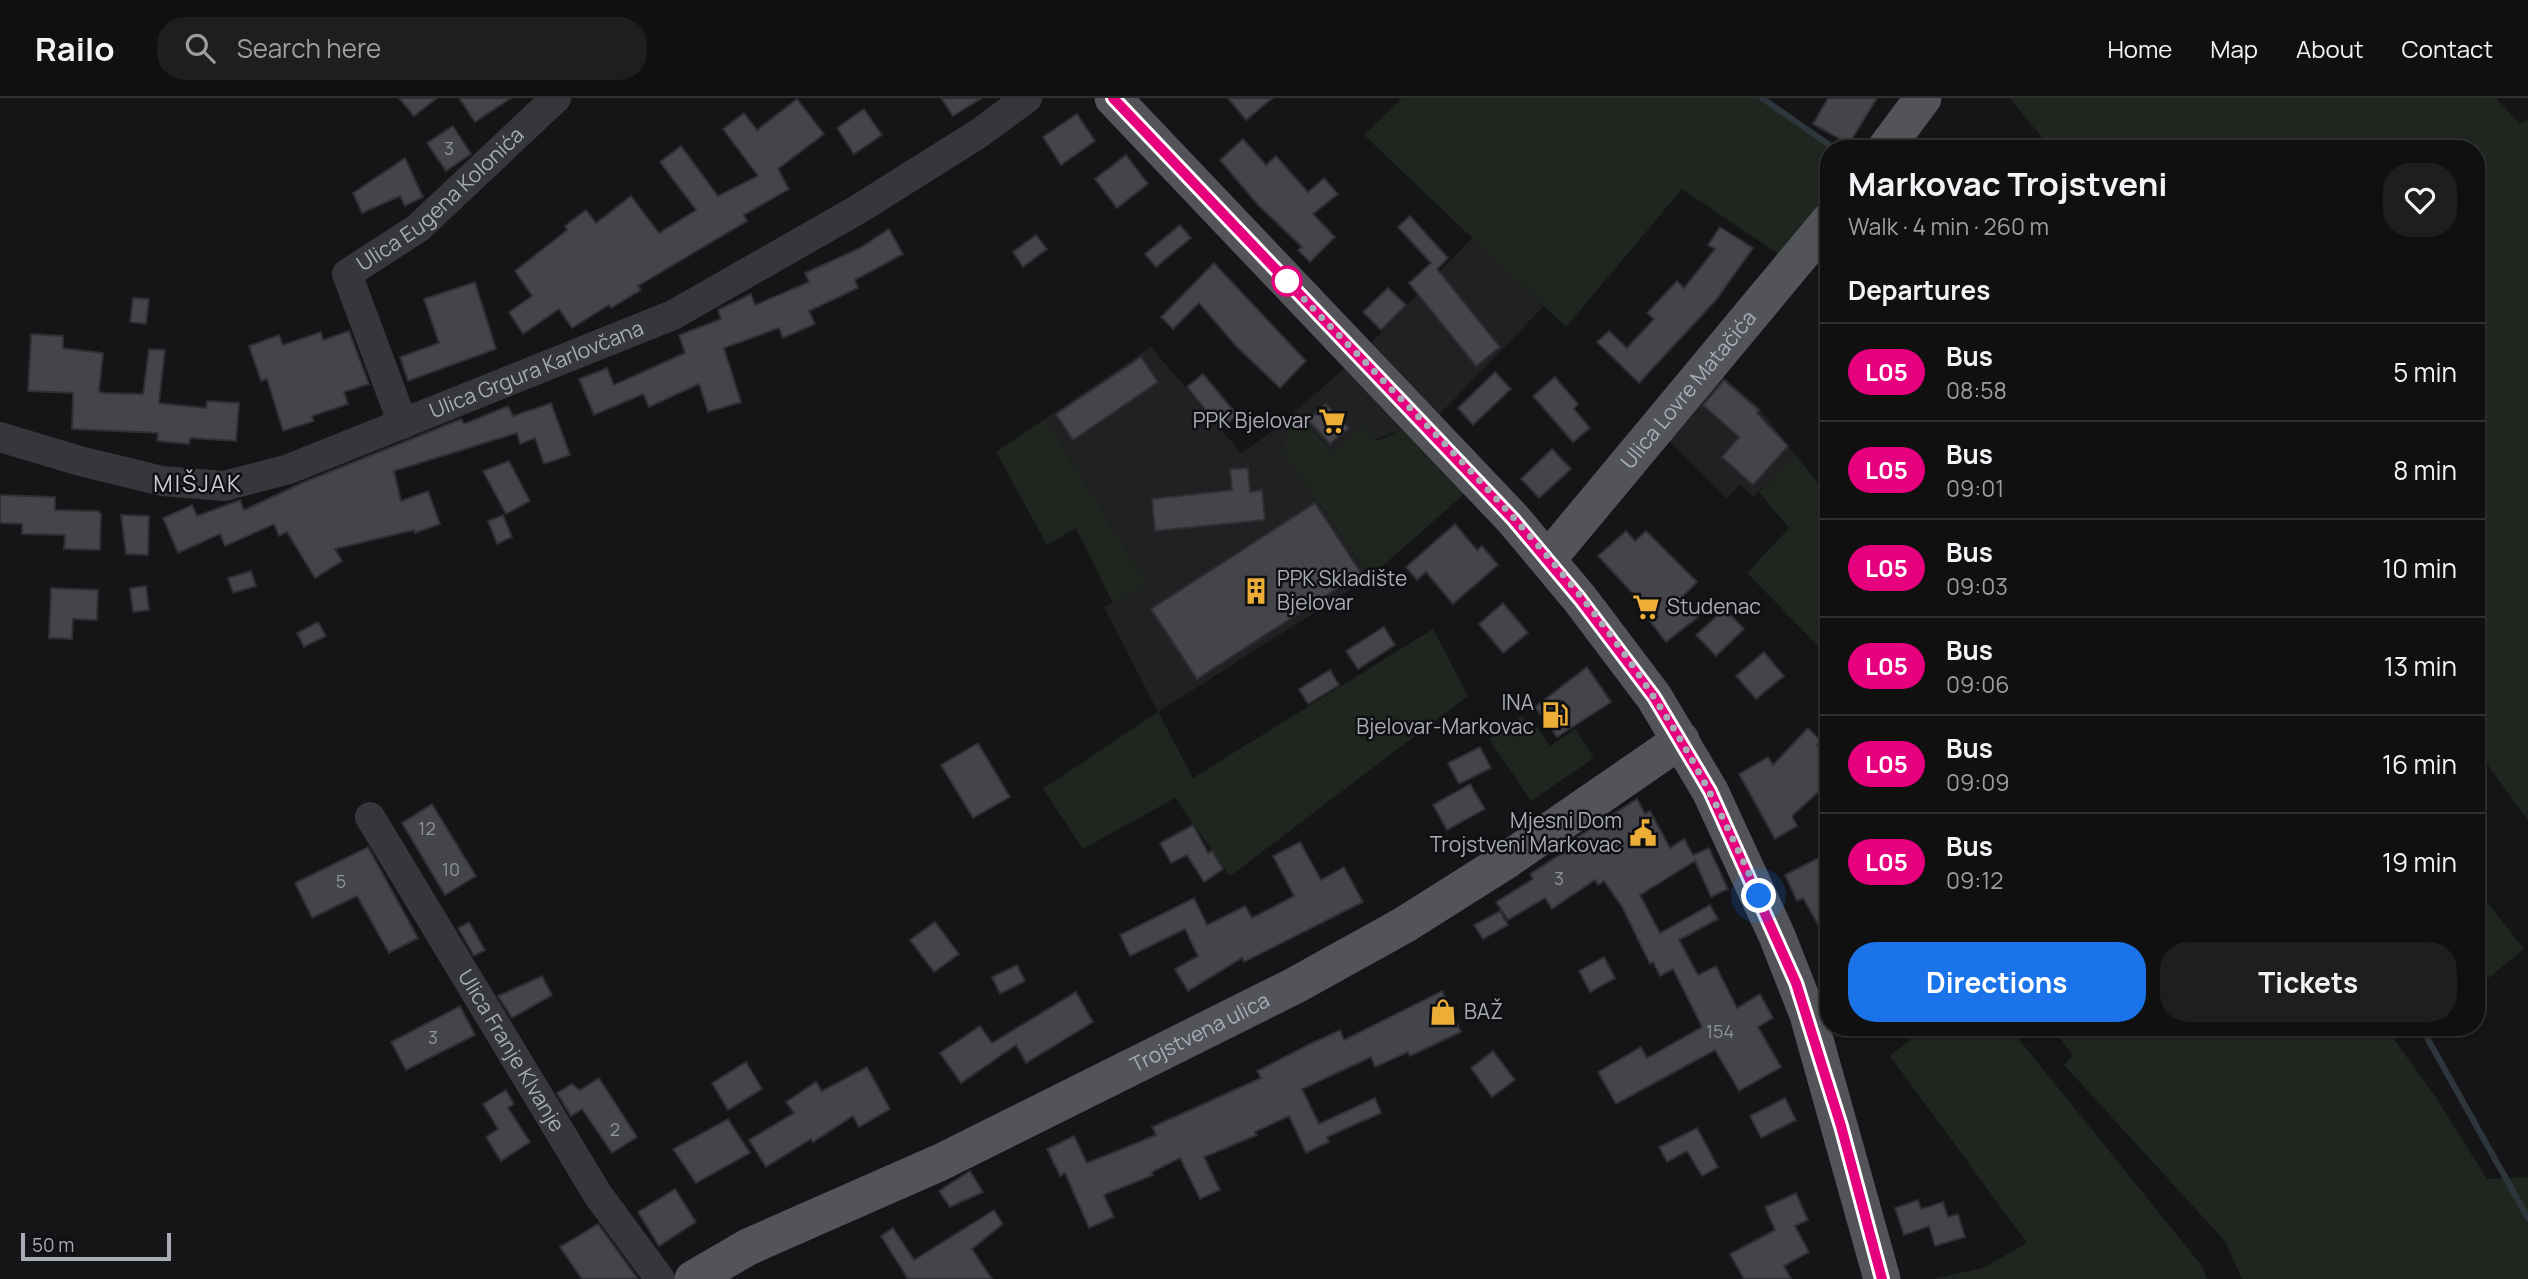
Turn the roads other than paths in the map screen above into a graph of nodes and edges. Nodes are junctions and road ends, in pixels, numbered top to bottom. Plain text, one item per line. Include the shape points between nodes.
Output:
1 (556, 98) edge
2 (1027, 98) edge
3 (1113, 98) edge
4 (1923, 98) edge
5 (1892, 140) edge
6 (1820, 232) edge
7 (404, 424) junction
8 (0, 437) edge
9 (1548, 559) junction
10 (1681, 740) junction
11 (1623, 779) junction
12 (1710, 791) junction
13 (370, 817) dead end
14 (660, 1279) edge
15 (693, 1279) edge
16 (1882, 1279) edge

1 - 7 street, Ulica Eugena Kolonića via 418,228 347,274
2 - 7 street, Ulica Grgura Karlovčana via 858,210 673,315
3 - 9 main road
4 - 5 main road
6 - 9 main road, Ulica Lovre Matačića
7 - 8 street, Ulica Grgura Karlovčana via 289,469 224,486 162,481
9 - 10 main road via 1623,653
10 - 11 main road, Trojstvena ulica
10 - 12 main road
11 - 12 main road via 1664,774
11 - 15 main road, Trojstvena ulica via 1405,925 1294,986 941,1162 747,1247
12 - 16 main road via 1808,1015
13 - 14 street, Ulica Franje Klvanje via 598,1195

